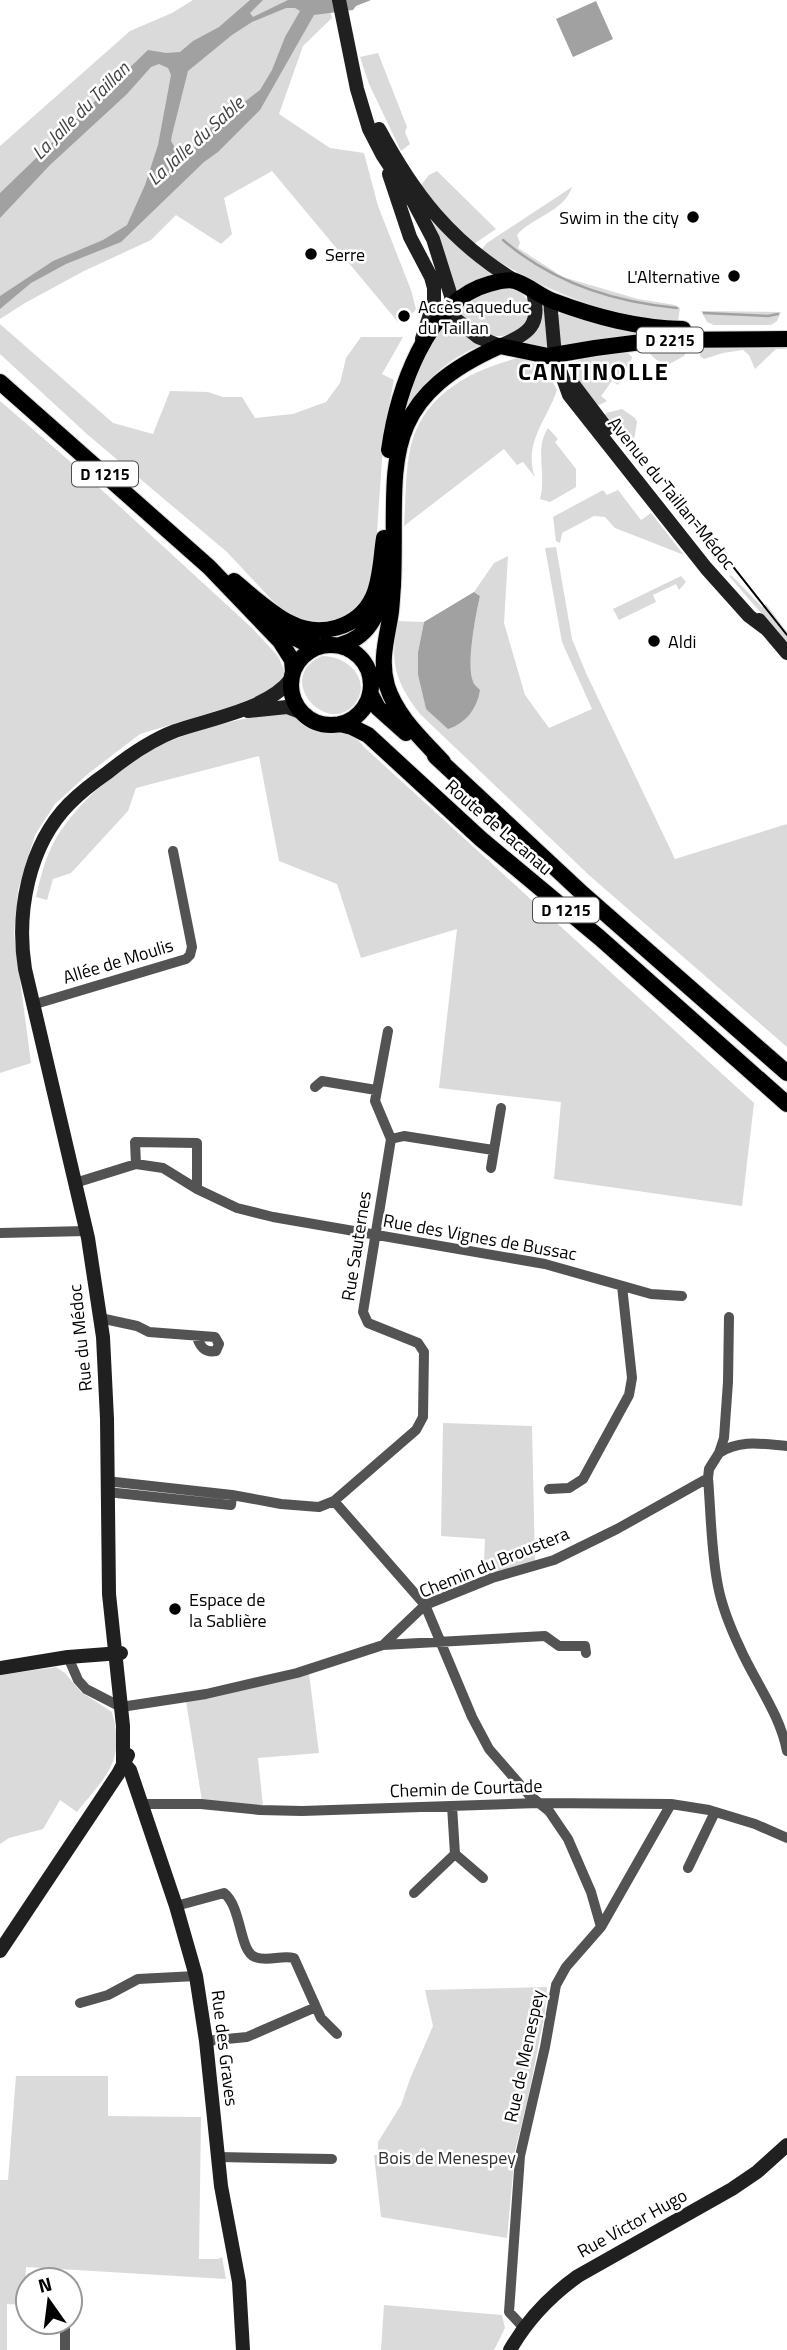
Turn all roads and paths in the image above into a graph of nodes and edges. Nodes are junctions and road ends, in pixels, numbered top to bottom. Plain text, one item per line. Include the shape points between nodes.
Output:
1 (339, 0) edge
2 (353, 62) junction
3 (383, 156) junction
4 (514, 280) junction
5 (533, 291) junction
6 (550, 300) junction
7 (451, 306) junction
8 (787, 332) edge
9 (787, 339) edge
10 (500, 346) junction
11 (418, 354) junction
12 (555, 356) junction
13 (0, 382) edge
14 (384, 538) junction
15 (209, 566) junction
16 (233, 581) junction
17 (393, 581) junction
18 (340, 645) junction
19 (320, 646) junction
20 (787, 653) edge
21 (368, 669) junction
22 (292, 675) junction
23 (370, 693) junction
24 (240, 711) junction
25 (303, 713) junction
26 (340, 724) junction
27 (443, 762) junction
28 (173, 851) dead end
29 (32, 1005) junction
30 (388, 1031) dead end
31 (787, 1073) edge
32 (315, 1087) dead end
33 (376, 1090) junction
34 (787, 1104) edge
35 (500, 1108) dead end
36 (391, 1139) junction
37 (493, 1150) junction
38 (136, 1164) junction
39 (491, 1168) dead end
40 (75, 1183) junction
41 (197, 1189) junction
42 (86, 1231) junction
43 (0, 1233) edge
44 (376, 1236) junction
45 (622, 1286) junction
46 (682, 1296) dead end
47 (729, 1317) dead end
48 (100, 1318) junction
49 (197, 1337) dead end
50 (787, 1446) edge
51 (719, 1453) junction
52 (708, 1478) junction
53 (107, 1486) junction
54 (550, 1489) dead end
55 (334, 1501) junction
56 (425, 1605) junction
57 (441, 1642) junction
58 (383, 1645) junction
59 (115, 1653) junction
60 (586, 1653) dead end
61 (68, 1657) junction
62 (0, 1668) edge
63 (126, 1707) junction
64 (787, 1751) edge
65 (123, 1762) junction
66 (538, 1802) junction
67 (141, 1804) junction
68 (671, 1804) junction
69 (452, 1806) junction
70 (715, 1812) junction
71 (787, 1838) edge
72 (455, 1854) junction
73 (688, 1868) dead end
74 (483, 1878) dead end
75 (414, 1893) dead end
76 (176, 1906) junction
77 (601, 1927) junction
78 (0, 1951) edge
79 (196, 1976) junction
80 (80, 2003) dead end
81 (316, 2007) junction
82 (337, 2034) dead end
83 (206, 2041) junction
84 (787, 2145) edge
85 (218, 2157) junction
86 (332, 2159) dead end
87 (523, 2327) junction
88 (243, 2350) edge
89 (510, 2350) edge

1 - 2 street
2 - 3 street via 365,119
2 - 4 street via 378,127 411,182 456,237
3 - 7 street via 429,230
3 - 11 street via 410,237 434,288 434,303
4 - 5 main road, D 2215
4 - 7 main road via 486,284
5 - 6 main road, D 2215
5 - 10 street via 537,311 533,325
6 - 8 main road, D 2215 via 610,320 657,328
6 - 12 street, Avenue du Taillan-Médoc
7 - 10 street, D 2215 via 455,321
7 - 11 main road
9 - 12 main road, D 2215 via 657,340
10 - 12 main road, D 2215
10 - 17 main road via 443,378 424,396 407,423 394,479
11 - 14 main road via 392,429
12 - 20 street, Avenue du Taillan-Médoc via 562,373
13 - 15 main road, D 1215
14 - 16 main road via 373,597 359,615 339,627 316,631 290,624
14 - 18 main road via 384,584 375,618 360,637
15 - 16 main road, D 1215
15 - 22 main road, D 1215 via 280,640 292,660
16 - 19 main road, D 1215 via 296,640
17 - 21 main road
17 - 27 main road via 383,661 388,688 404,719
18 - 19 main road
18 - 21 main road via 352,650
19 - 22 main road via 299,660
21 - 23 main road
22 - 24 street, Rue du Médoc via 279,692
22 - 25 main road via 291,692
23 - 26 main road via 360,713
23 - 27 main road, Route de Lacanau / D 1215 via 384,714
24 - 25 street, Rue du Médoc via 279,707
24 - 29 street, Rue du Médoc via 146,744 60,814 38,855 22,912
25 - 26 main road via 327,725
26 - 34 main road, Route de Lacanau / D 1215 via 368,735
27 - 31 main road, Route de Lacanau / D 1215 via 583,894
28 - 29 street, Allée de Moulis via 190,955
29 - 40 street, Rue du Médoc
30 - 33 street
32 - 33 street via 322,1081
33 - 36 street via 375,1101
35 - 37 street
36 - 37 street via 404,1136
36 - 44 street, Rue Sauternes
37 - 39 street
38 - 40 street
38 - 41 street, Rue des Vignes de Bussac via 163,1168
38 - 41 street via 135,1142 197,1143
40 - 42 street, Rue du Médoc
41 - 44 street, Rue des Vignes de Bussac via 237,1208
42 - 43 street
42 - 48 street, Rue du Médoc
44 - 45 street, Rue des Vignes de Bussac via 545,1264
44 - 55 street, Rue Sauternes via 363,1312 368,1323 418,1343 424,1352 423,1417 416,1430
45 - 46 street, Rue des Vignes de Bussac
45 - 54 street via 632,1378 629,1395 583,1479 569,1488
47 - 51 street via 724,1438
48 - 49 street via 149,1332
48 - 53 street, Rue du Médoc
50 - 51 street via 741,1444
51 - 52 street
52 - 56 street, Chemin du Broustera via 554,1560
52 - 64 street via 721,1598
53 - 55 street via 231,1505 232,1495 319,1507
53 - 59 street, Rue du Médoc
55 - 56 street
56 - 57 street
56 - 58 street, Chemin du Broustera
57 - 58 street
57 - 60 street via 545,1636 559,1646 585,1646
57 - 66 street via 489,1749
58 - 63 street, Chemin du Broustera via 297,1673
59 - 61 street
59 - 63 street, Rue du Médoc
61 - 62 street
61 - 63 street via 86,1689
63 - 65 street, Rue du Médoc via 133,1732 131,1751
65 - 67 street, Rue des Graves
65 - 78 street, Rue du Médoc
66 - 68 street, Chemin de Courtade
66 - 69 street, Chemin de Courtade
66 - 77 street via 550,1811 568,1839
67 - 69 street, Chemin de Courtade via 302,1811
67 - 76 street, Rue des Graves
68 - 70 street, Chemin de Courtade
68 - 77 street, Rue de Menespey
69 - 72 street
70 - 71 street, Chemin de Courtade
70 - 73 street
72 - 74 street
72 - 75 street
76 - 79 street, Rue des Graves
76 - 81 street via 224,1893 232,1899 251,1955 258,1959 294,1958
77 - 87 street, Rue de Menespey via 556,1985 520,2157 509,2312
79 - 80 street via 138,1979
79 - 83 street, Rue des Graves
81 - 82 street
81 - 83 street via 247,2037
83 - 85 street, Rue des Graves
84 - 87 street, Rue Victor Hugo via 732,2189 578,2276
85 - 86 street
85 - 88 street, Rue des Graves via 239,2282
87 - 89 street, Rue Victor Hugo

